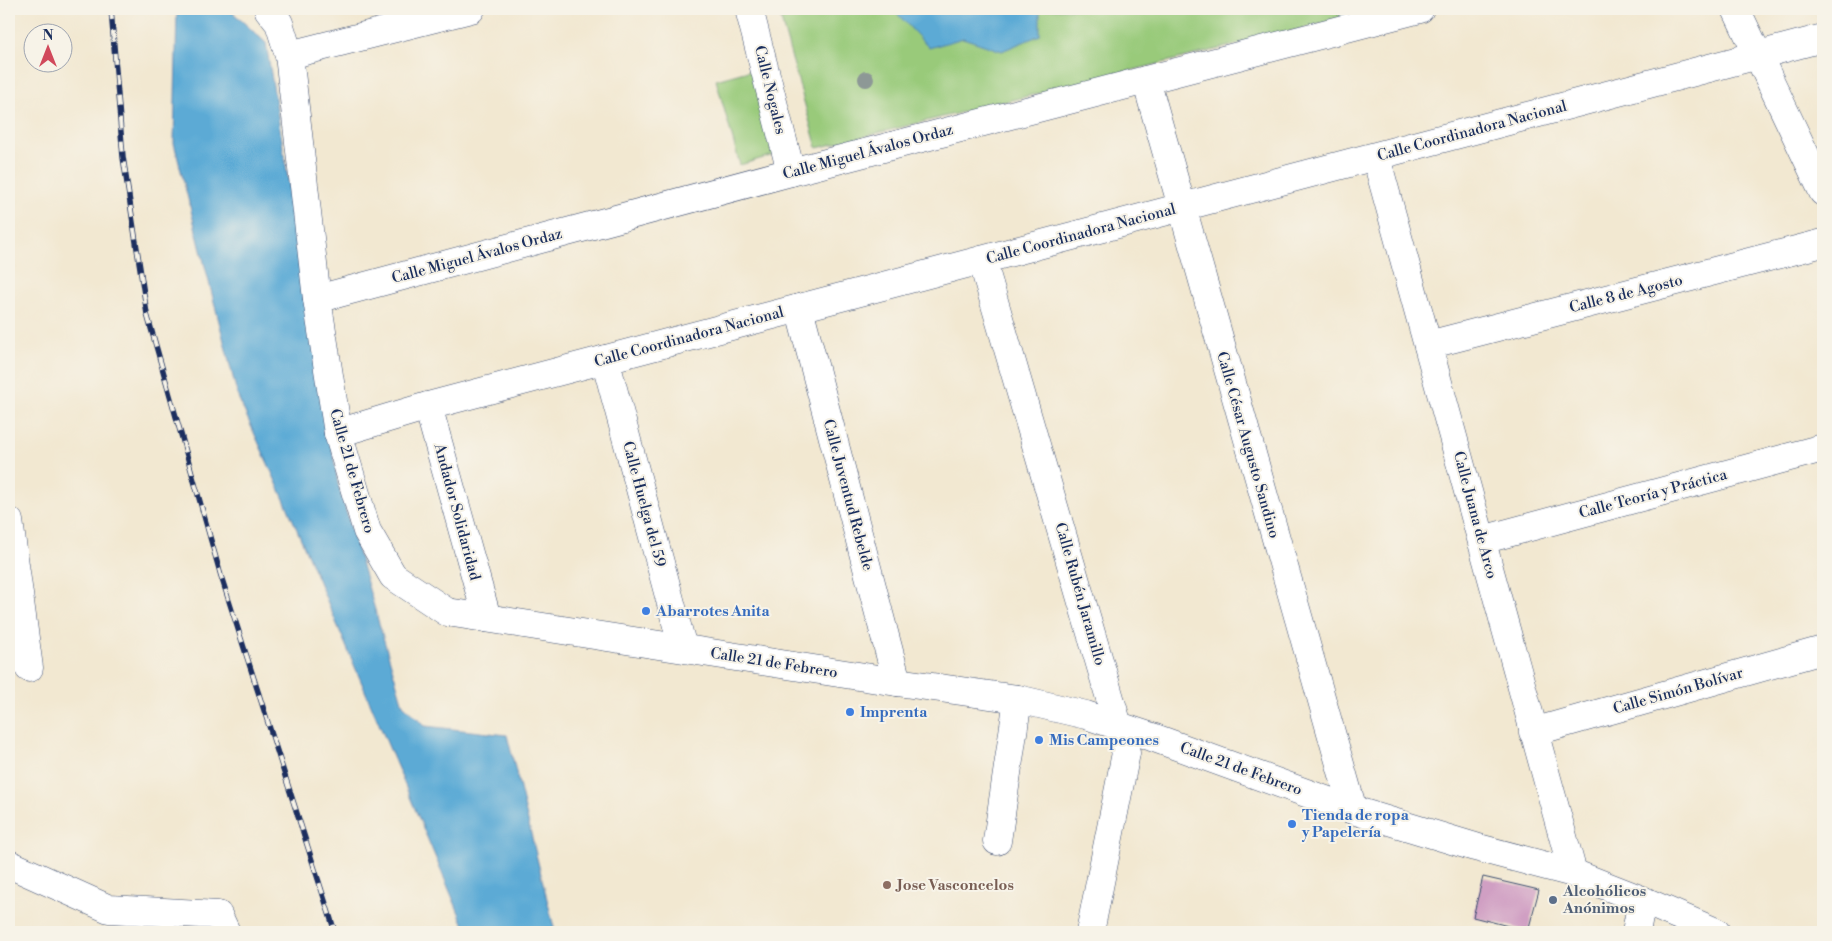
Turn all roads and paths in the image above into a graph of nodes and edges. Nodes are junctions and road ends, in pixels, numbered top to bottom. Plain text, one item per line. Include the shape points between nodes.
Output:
1 (268, 9) edge
2 (471, 9) edge
3 (749, 9) edge
4 (1420, 9) edge
5 (1736, 9) edge
6 (1823, 38) edge
7 (289, 55) junction
8 (1757, 56) junction
9 (1146, 80) junction
10 (1376, 157) junction
11 (790, 172) junction
12 (1823, 192) edge
13 (1180, 208) junction
14 (1823, 243) edge
15 (982, 260) junction
16 (317, 299) junction
17 (799, 308) junction
18 (1428, 345) junction
19 (605, 359) junction
20 (428, 406) junction
21 (338, 433) junction
22 (1823, 448) edge
23 (9, 521) edge
24 (1482, 540) junction
25 (487, 618) junction
26 (683, 648) junction
27 (1823, 650) edge
28 (29, 668) dead end
29 (897, 682) junction
30 (1018, 699) junction
31 (1120, 727) junction
32 (1533, 732) junction
33 (1352, 810) junction
34 (997, 841) dead end
35 (9, 864) edge
36 (1573, 873) junction
37 (1642, 900) junction
38 (226, 932) edge
39 (1090, 932) edge
40 (1636, 932) edge
41 (1716, 932) edge

1 - 7 street, Calle 21 de Febrero via 279,23
2 - 7 street
3 - 11 street, Calle Nogales
4 - 9 street, Calle Miguel Ávalos Ordaz
5 - 8 street
6 - 8 street, Calle Coordinadora Nacional
7 - 16 street, Calle 21 de Febrero
8 - 10 street, Calle Coordinadora Nacional
8 - 12 street
9 - 11 street, Calle Miguel Ávalos Ordaz
9 - 13 street, Calle César Augusto Sandino
10 - 13 street, Calle Coordinadora Nacional
10 - 18 street, Calle Juana de Arco
11 - 16 street, Calle Miguel Ávalos Ordaz
13 - 15 street, Calle Coordinadora Nacional
13 - 33 street, Calle César Augusto Sandino
14 - 18 street, Calle 8 de Agosto
15 - 17 street, Calle Coordinadora Nacional
15 - 31 street, Calle Rubén Jaramillo
16 - 21 street, Calle 21 de Febrero
17 - 19 street, Calle Coordinadora Nacional
17 - 29 street, Calle Juventud Rebelde
18 - 24 street, Calle Juana de Arco
19 - 20 street, Calle Coordinadora Nacional
19 - 26 street, Calle Huelga del 59
20 - 21 street, Calle Coordinadora Nacional
20 - 25 street, Andador Solidaridad
21 - 25 street, Calle 21 de Febrero via 367,531 393,576 448,612
22 - 24 street, Calle Teoría y Práctica
23 - 28 street
24 - 32 street, Calle Juana de Arco
25 - 26 street, Calle 21 de Febrero
26 - 29 street, Calle 21 de Febrero
27 - 32 street, Calle Simón Bolívar
29 - 30 street, Calle 21 de Febrero
30 - 31 street, Calle 21 de Febrero via 1086,715
30 - 34 street
31 - 33 street, Calle 21 de Febrero
31 - 39 street, Calle Rubén Jaramillo via 1126,753
32 - 36 street, Calle Juana de Arco
33 - 36 street, Calle 21 de Febrero
35 - 38 street via 109,909 218,915
36 - 37 street, Calle 21 de Febrero
37 - 40 street
37 - 41 street, Calle 21 de Febrero

